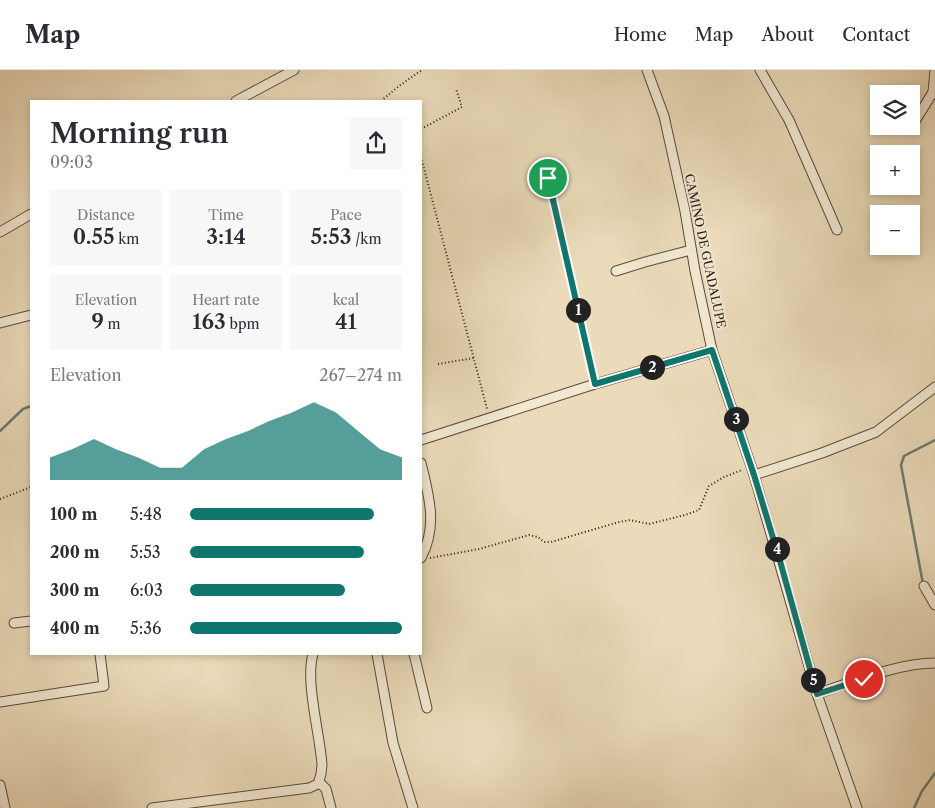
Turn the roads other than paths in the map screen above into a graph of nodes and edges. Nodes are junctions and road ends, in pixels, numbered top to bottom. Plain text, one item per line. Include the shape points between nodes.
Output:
1 (294, 70) edge
2 (647, 70) edge
3 (760, 70) edge
4 (935, 70) edge
5 (238, 100) edge
6 (920, 113) edge
7 (30, 215) edge
8 (836, 230) dead end
9 (0, 232) edge
10 (692, 250) junction
11 (616, 271) dead end
12 (30, 315) edge
13 (0, 323) edge
14 (712, 350) junction
15 (935, 387) edge
16 (422, 440) edge
17 (422, 468) edge
18 (753, 471) junction
19 (426, 558) edge
20 (924, 586) dead end
21 (935, 605) edge
22 (30, 621) edge
23 (14, 623) dead end
24 (100, 655) edge
25 (313, 655) edge
26 (377, 655) edge
27 (414, 655) edge
28 (935, 664) edge
29 (817, 694) junction
30 (0, 702) edge
31 (427, 708) dead end
32 (319, 782) junction
33 (0, 785) edge
34 (5, 808) edge
35 (152, 808) edge
36 (331, 808) edge
37 (413, 808) edge
38 (857, 808) edge

1 - 5 street
2 - 10 street, CAMINO DE GUADALUPE via 664,116
3 - 8 street via 789,120
4 - 6 street via 933,92
7 - 9 street
10 - 11 street
10 - 14 street, CAMINO DE GUADALUPE
12 - 13 street
14 - 16 street
14 - 18 street, CAMINO DE GUADALUPE
15 - 18 street via 876,432 822,453
17 - 19 street via 431,509
18 - 29 street, CAMINO DE GUADALUPE
20 - 21 street
22 - 23 street
24 - 30 street via 104,686
25 - 32 street via 312,684 321,756
26 - 37 street via 394,744
27 - 31 street
28 - 29 street via 904,666
29 - 38 street, CAMINO DE GUADALUPE
32 - 35 street via 309,788
32 - 36 street via 326,789
33 - 34 street

